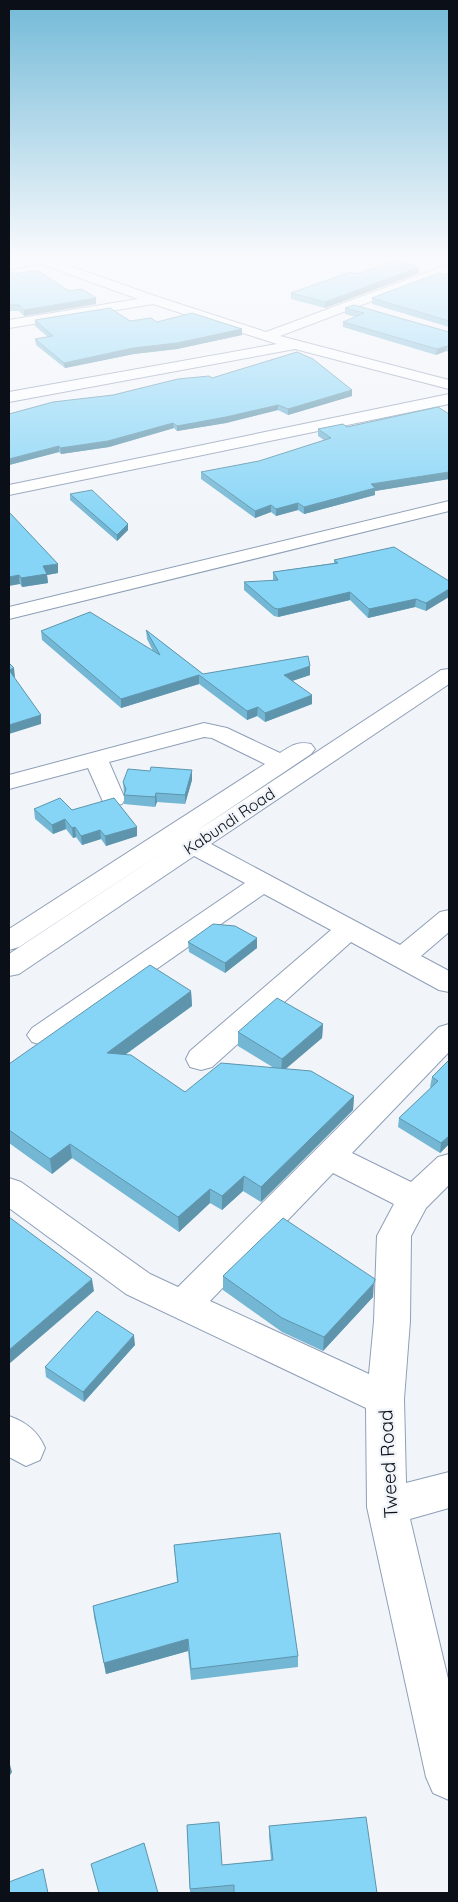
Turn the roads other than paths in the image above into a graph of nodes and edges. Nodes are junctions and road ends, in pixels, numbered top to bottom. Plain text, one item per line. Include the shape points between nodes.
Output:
1 (281, 348) edge
2 (306, 348) edge
3 (449, 386) edge
4 (9, 397) edge
5 (449, 399) edge
6 (9, 490) edge
7 (449, 506) edge
8 (9, 613) edge
9 (449, 660) edge
10 (96, 758) junction
11 (282, 763) junction
12 (9, 782) edge
13 (112, 799) edge
14 (183, 840) junction
15 (263, 883) junction
16 (449, 918) edge
17 (349, 929) junction
18 (9, 941) edge
19 (403, 957) junction
20 (9, 967) edge
21 (449, 983) edge
22 (449, 1034) edge
23 (42, 1035) dead end
24 (201, 1059) dead end
25 (329, 1156) junction
26 (449, 1166) edge
27 (9, 1190) edge
28 (414, 1199) junction
29 (183, 1305) junction
30 (384, 1399) junction
31 (449, 1490) edge
32 (387, 1507) junction
33 (449, 1777) edge

1 - 4 street
2 - 3 street
5 - 6 street
7 - 8 street
9 - 11 street, Kabundi Road
9 - 14 street, Kabundi Road
10 - 11 street via 204,730 219,733
10 - 12 street
10 - 13 street
11 - 14 street, Kabundi Road
14 - 15 street
14 - 18 street, Kabundi Road
14 - 20 street, Kabundi Road
15 - 17 street
15 - 23 street
16 - 19 street
17 - 19 street
17 - 24 street
19 - 21 street
22 - 25 street
25 - 28 street
25 - 29 street
26 - 28 street, Tweed Road
27 - 29 street via 138,1284
28 - 30 street, Tweed Road via 394,1236 392,1320
29 - 30 street
30 - 32 street, Tweed Road
31 - 32 street
32 - 33 street, Tweed Road

